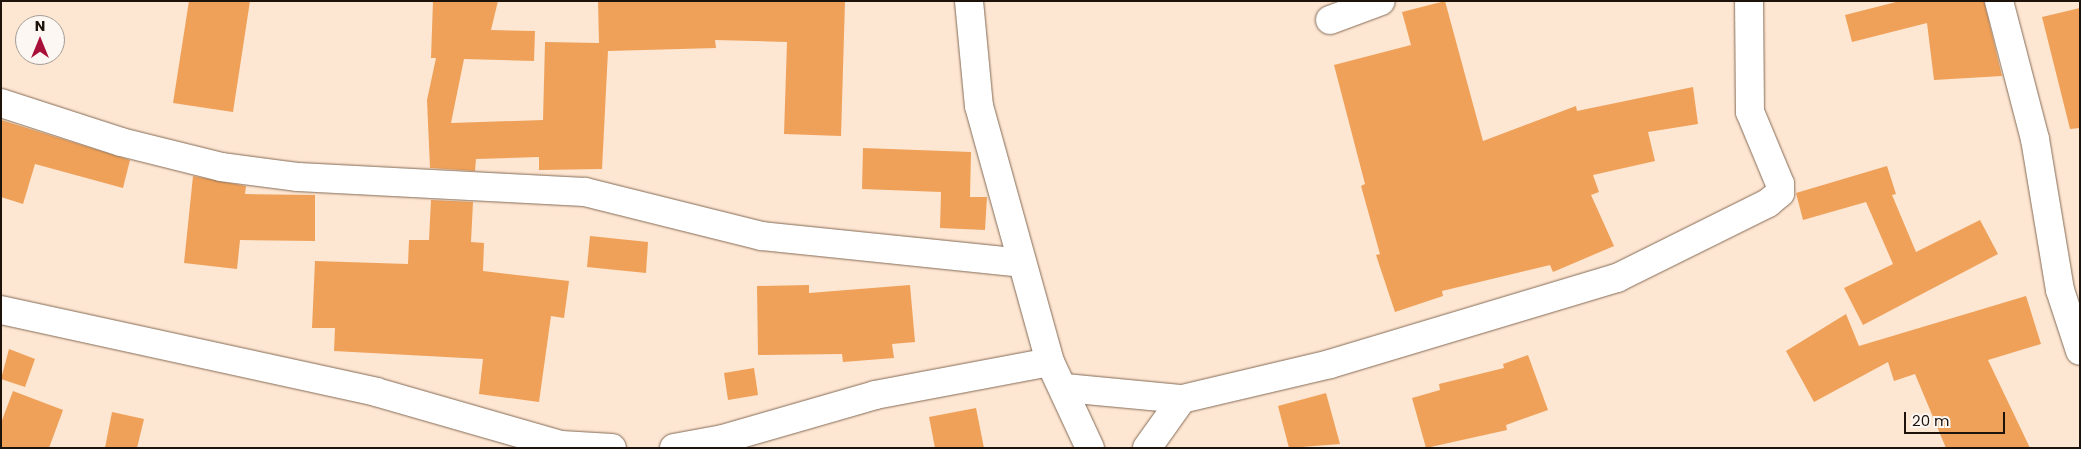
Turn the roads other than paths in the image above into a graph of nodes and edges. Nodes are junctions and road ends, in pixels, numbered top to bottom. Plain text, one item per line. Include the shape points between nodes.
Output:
1 (969, 1) edge
2 (1381, 1) edge
3 (1750, 1) edge
4 (1999, 1) edge
5 (1330, 20) dead end
6 (1, 103) edge
7 (1022, 263) junction
8 (1, 310) edge
9 (2079, 347) edge
10 (1050, 362) junction
11 (1066, 388) junction
12 (1182, 399) junction
13 (612, 448) edge
14 (674, 448) edge
15 (1090, 448) edge
16 (1147, 448) edge

1 - 7 street via 979,106
2 - 5 street
3 - 12 street via 1750,112 1780,184 1776,197 1617,278 1330,364
4 - 9 street via 2035,139 2060,290
6 - 7 street via 104,136 220,167 298,177 585,192 762,236
7 - 10 street
8 - 13 street via 376,392 561,445
10 - 11 street
10 - 14 street via 875,395 723,439
11 - 12 street
11 - 15 street
12 - 16 street

